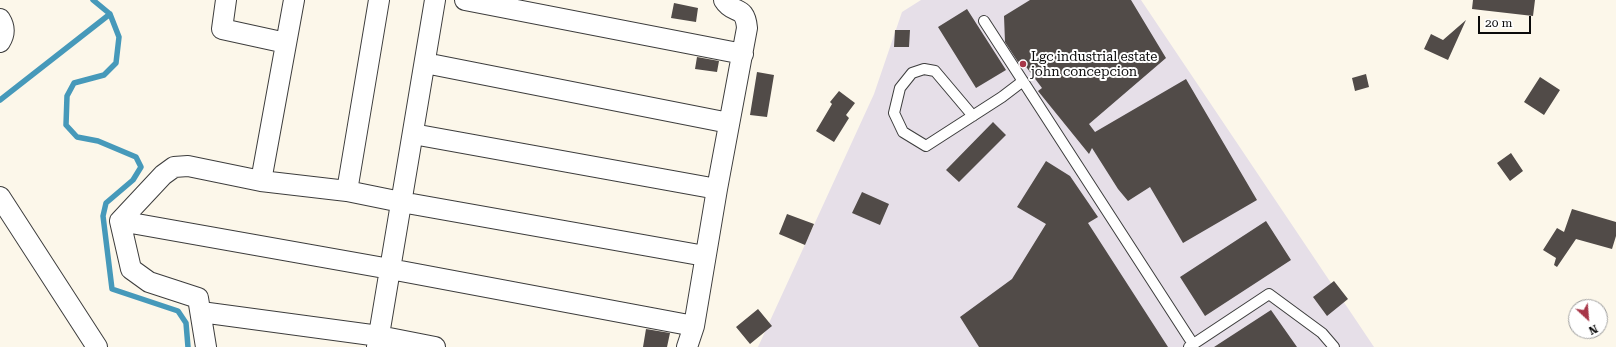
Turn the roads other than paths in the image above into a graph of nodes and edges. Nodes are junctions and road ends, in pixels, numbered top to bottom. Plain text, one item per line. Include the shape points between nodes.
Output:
1 (226, 0) edge
2 (294, 0) edge
3 (378, 0) edge
4 (435, 0) edge
5 (465, 0) edge
6 (724, 0) edge
7 (0, 19) edge
8 (984, 21) dead end
9 (0, 42) edge
10 (286, 43) junction
11 (743, 54) junction
12 (425, 63) junction
13 (1023, 81) junction
14 (973, 116) junction
15 (729, 123) junction
16 (412, 134) junction
17 (261, 181) junction
18 (717, 189) junction
19 (347, 191) junction
20 (0, 197) edge
21 (401, 202) junction
22 (120, 221) junction
23 (705, 256) junction
24 (390, 269) junction
25 (201, 312) junction
26 (694, 326) junction
27 (378, 342) edge
28 (1191, 346) edge
29 (97, 347) edge
30 (206, 347) edge
31 (435, 347) edge
32 (687, 347) edge
33 (1334, 347) edge

1 - 10 street via 222,29
2 - 10 street
3 - 19 street
4 - 12 street
5 - 11 street
6 - 11 street via 727,6 739,10 746,18 748,28
7 - 9 street via 5,33
8 - 13 lane
10 - 17 street
11 - 15 street
12 - 15 street
12 - 16 street
13 - 14 lane
13 - 28 lane
14 - 14 lane via 926,146 903,132 894,113 900,88 912,73 924,69 935,71
15 - 18 street
16 - 18 street
16 - 21 street
17 - 19 street
17 - 22 street via 188,166 174,167 163,175
18 - 23 street
19 - 21 street
20 - 29 street
21 - 23 street
21 - 24 street
22 - 24 street
22 - 25 street via 131,269 149,282 198,298
23 - 26 street
24 - 26 street
24 - 27 street
25 - 27 street
25 - 30 street
26 - 32 street
27 - 31 street
28 - 33 lane via 1268,294 1322,333

